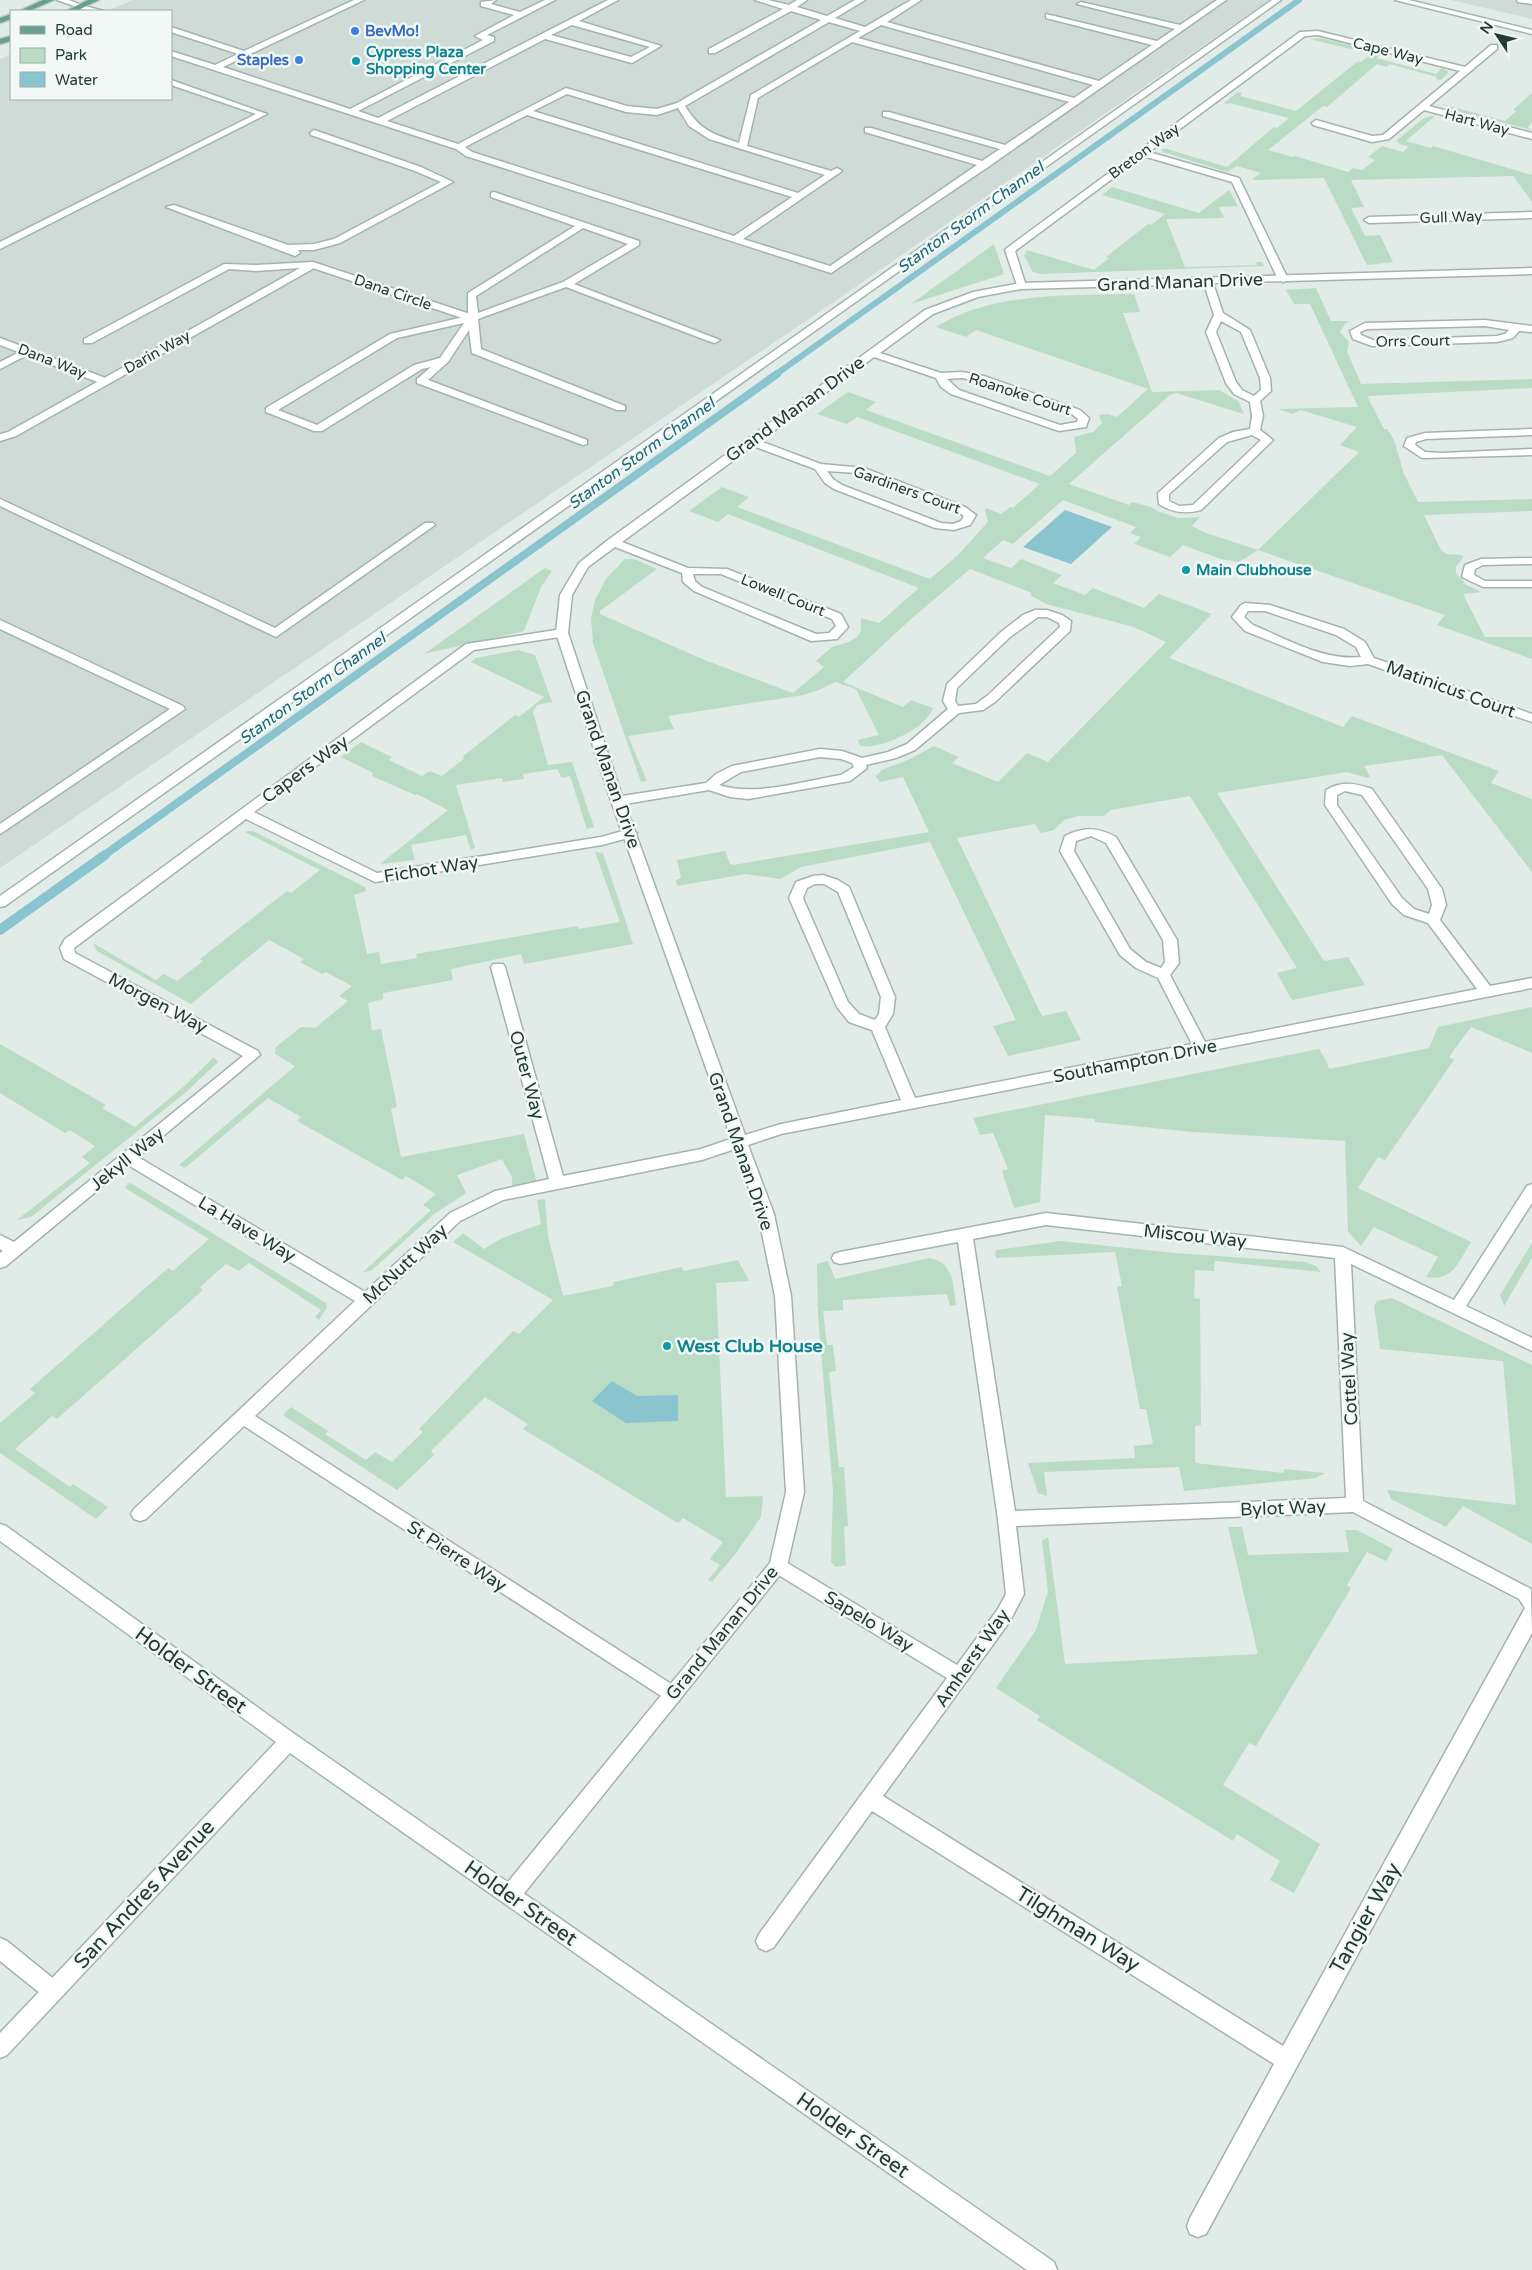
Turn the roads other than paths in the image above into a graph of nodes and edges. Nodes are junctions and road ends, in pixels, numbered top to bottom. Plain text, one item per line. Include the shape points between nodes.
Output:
1 (50, 0) edge
2 (61, 0) edge
3 (96, 0) edge
4 (360, 0) edge
5 (492, 0) edge
6 (551, 0) edge
7 (614, 0) edge
8 (759, 0) edge
9 (804, 0) edge
10 (860, 0) edge
11 (917, 0) edge
12 (1222, 0) edge
13 (1277, 0) edge
14 (1399, 0) edge
15 (1521, 0) edge
16 (1532, 2) edge
17 (1081, 4) dead end
18 (80, 6) junction
19 (790, 8) junction
20 (25, 10) edge
21 (72, 10) edge
22 (96, 10) edge
23 (521, 15) junction
24 (1049, 16) dead end
25 (828, 19) junction
26 (572, 22) junction
27 (879, 22) junction
28 (1182, 28) junction
29 (172, 30) edge
30 (866, 30) junction
31 (1310, 32) joint
32 (1532, 32) edge
33 (185, 34) junction
34 (544, 36) junction
35 (851, 39) junction
36 (172, 40) edge
37 (1159, 44) junction
38 (1494, 47) dead end
39 (712, 51) dead end
40 (172, 53) edge
41 (245, 54) junction
42 (215, 68) junction
43 (1466, 70) junction
44 (172, 82) edge
45 (1100, 84) junction
46 (1076, 102) junction
47 (680, 105) junction
48 (1423, 107) junction
49 (350, 112) junction
50 (526, 112) junction
51 (886, 114) dead end
52 (379, 121) junction
53 (1316, 123) dead end
54 (868, 130) dead end
55 (314, 134) dead end
56 (1532, 136) edge
57 (460, 147) junction
58 (742, 147) junction
59 (1008, 148) junction
60 (1142, 153) junction
61 (985, 164) junction
62 (494, 195) dead end
63 (799, 196) junction
64 (171, 207) dead end
65 (1532, 215) edge
66 (1369, 220) dead end
67 (582, 225) junction
68 (734, 240) junction
69 (0, 246) edge
70 (287, 248) junction
71 (313, 265) junction
72 (1532, 272) edge
73 (1283, 279) junction
74 (1208, 282) junction
75 (566, 284) junction
76 (1021, 286) junction
77 (1220, 315) junction
78 (472, 318) junction
79 (1516, 329) junction
80 (1532, 329) edge
81 (0, 340) edge
82 (715, 340) dead end
83 (88, 341) dead end
84 (27, 351) junction
85 (872, 353) junction
86 (444, 360) junction
87 (0, 366) edge
88 (940, 376) junction
89 (104, 381) junction
90 (1255, 400) junction
91 (621, 408) dead end
92 (1254, 431) junction
93 (1532, 432) edge
94 (0, 438) edge
95 (750, 441) junction
96 (583, 442) dead end
97 (1532, 452) edge
98 (819, 466) junction
99 (0, 502) edge
100 (429, 525) dead end
101 (612, 542) junction
102 (1532, 561) edge
103 (687, 571) junction
104 (1532, 584) edge
105 (0, 624) edge
106 (562, 632) junction
107 (1369, 660) junction
108 (955, 710) junction
109 (1532, 718) edge
110 (859, 763) junction
111 (710, 786) junction
112 (617, 801) junction
113 (245, 813) junction
114 (0, 830) edge
115 (630, 833) junction
116 (0, 903) edge
117 (1433, 920) junction
118 (67, 948) joint
119 (498, 967) dead end
120 (1164, 975) junction
121 (1532, 983) edge
122 (1486, 991) junction
123 (878, 1027) junction
124 (1201, 1048) junction
125 (253, 1054) joint
126 (910, 1104) junction
127 (739, 1142) junction
128 (128, 1158) junction
129 (557, 1182) junction
130 (1532, 1190) edge
131 (965, 1235) junction
132 (0, 1241) edge
133 (15, 1250) junction
134 (1343, 1253) junction
135 (840, 1258) dead end
136 (0, 1262) edge
137 (366, 1300) junction
138 (1456, 1309) junction
139 (1532, 1345) edge
140 (242, 1417) junction
141 (1355, 1505) junction
142 (140, 1514) dead end
143 (1007, 1519) junction
144 (0, 1531) edge
145 (778, 1566) junction
146 (1532, 1604) edge
147 (1532, 1612) edge
148 (959, 1676) junction
149 (672, 1695) junction
150 (289, 1741) junction
151 (870, 1799) junction
152 (510, 1895) junction
153 (766, 1941) dead end
154 (0, 1948) edge
155 (53, 1991) junction
156 (0, 2048) edge
157 (1287, 2060) junction
158 (1198, 2226) dead end
159 (1046, 2270) edge

1 - 20 main road
2 - 18 street
3 - 18 main road
4 - 41 street
5 - 23 street via 484,4
6 - 23 street
7 - 26 street
8 - 19 street
9 - 19 street
10 - 25 street
11 - 27 street
12 - 28 street
13 - 116 street
14 - 32 street
15 - 16 street
17 - 28 street
18 - 21 main road
18 - 22 street
19 - 25 street
19 - 39 street
23 - 49 street via 479,36 491,39
24 - 37 street
25 - 30 street
25 - 47 street
26 - 34 street
26 - 34 street via 657,46 632,60
27 - 30 street
27 - 45 street
28 - 37 street
29 - 33 street
30 - 35 street
31 - 43 street, Cape Way
31 - 60 street, Breton Way
33 - 36 street
33 - 41 street
34 - 52 street
35 - 46 street
35 - 58 street via 754,97
37 - 45 street
38 - 43 street
40 - 42 street
41 - 42 street
42 - 49 street
43 - 48 street
44 - 69 street via 263,114
45 - 46 street
46 - 59 street
47 - 50 street via 657,112 626,109 566,91
47 - 58 street via 692,124 712,137
48 - 53 street via 1381,139
48 - 56 street, Hart Way
49 - 52 street
50 - 57 street
50 - 63 street
51 - 59 street
52 - 57 street
54 - 61 street
55 - 70 street via 448,182 338,241
57 - 68 street via 469,154
58 - 63 street via 836,171
59 - 61 street
60 - 73 street via 1236,180
60 - 76 street, Breton Way via 1010,250
61 - 68 street via 831,270
62 - 67 street
63 - 68 street
64 - 70 street
65 - 66 street, Gull Way
67 - 75 street via 636,243
67 - 78 street via 471,295
70 - 71 street
71 - 78 street, Dana Circle
71 - 83 street via 227,266
71 - 89 street, Darin Way
72 - 73 street, Grand Manan Drive
73 - 74 street, Grand Manan Drive
74 - 76 street, Grand Manan Drive
74 - 77 street
75 - 78 street
75 - 82 street
76 - 85 street, Grand Manan Drive via 976,294 929,312
77 - 90 street via 1211,332 1231,384 1238,392
77 - 90 street via 1244,330 1265,378 1266,391
78 - 86 street
78 - 86 street via 394,336 270,410 318,428 418,368
78 - 91 street via 476,351
79 - 79 street, Orrs Court via 1485,323 1365,326 1356,330 1357,337 1372,343 1497,340 1509,336
79 - 80 street, Orrs Court
81 - 84 street, Dana Way
84 - 87 street
84 - 89 street, Dana Way
85 - 88 street, Roanoke Court
85 - 95 street, Grand Manan Drive
86 - 96 street via 422,381
88 - 88 street, Roanoke Court via 945,385 964,395 1059,428 1082,425 1084,418 1076,412 980,378
89 - 94 street, Darin Way
90 - 92 street via 1258,423
92 - 92 street via 1223,440 1164,493 1163,502 1182,511 1197,508 1268,440
93 - 97 street via 1425,436 1411,440 1409,446 1422,455 1442,456
95 - 98 street, Gardiners Court
95 - 101 street, Grand Manan Drive
98 - 98 street, Gardiners Court via 829,481 838,487 939,526 954,527 966,523 970,515 860,470
99 - 100 street via 276,633
101 - 103 street, Lowell Court
101 - 106 street, Grand Manan Drive via 583,565 566,595
102 - 104 street via 1481,562 1469,567 1468,577 1483,584
103 - 103 street, Lowell Court via 689,582 698,589 816,638 833,636 842,627 838,617 723,571
105 - 114 street via 180,709
106 - 112 street, Grand Manan Drive
106 - 113 street, Capers Way via 470,647
107 - 107 street, Matinicus Court via 1361,645 1340,632 1266,607 1245,607 1238,616 1249,628 1327,659
107 - 109 street, Matinicus Court
108 - 108 street via 979,707 991,699 1066,628 1065,621 1051,614 1036,614 1021,622 951,687 949,701
108 - 110 street via 911,747
110 - 111 street via 842,754 820,753 737,769
110 - 111 street via 862,768 845,778 748,795
111 - 112 street
112 - 115 street, Grand Manan Drive
113 - 115 street, Fichot Way via 375,878
113 - 118 street, Capers Way via 70,942
115 - 127 street, Grand Manan Drive
117 - 117 street via 1439,905 1435,889 1367,792 1342,786 1331,793 1331,805 1396,901 1409,912
117 - 122 street
118 - 125 street, Morgen Way via 69,956
119 - 129 street, Outer Way
120 - 120 street via 1172,963 1170,940 1111,840 1095,831 1070,838 1067,851 1125,952 1141,965
120 - 124 street
121 - 122 street, Southampton Drive
122 - 124 street, Southampton Drive
123 - 123 street via 886,1014 888,997 844,890 832,881 814,879 801,885 796,898 842,1004 854,1018
123 - 126 street
124 - 126 street, Southampton Drive
125 - 128 street, Jekyll Way
126 - 127 street, Southampton Drive via 780,1129
127 - 129 street, McNutt Way via 702,1154
127 - 145 street, Grand Manan Drive via 766,1214 783,1296 795,1492
128 - 133 street, Jekyll Way
128 - 137 street, La Have Way
129 - 137 street, McNutt Way via 500,1195 455,1217
130 - 138 street
131 - 134 street, Miscou Way via 1046,1220
131 - 135 street, Miscou Way
131 - 143 street, Amherst Way
132 - 133 street
133 - 136 street, Jekyll Way
134 - 138 street, Miscou Way
134 - 141 street, Cottel Way
137 - 140 street, McNutt Way
138 - 139 street, Miscou Way
140 - 142 street, McNutt Way
140 - 149 street, St Pierre Way
141 - 143 street, Bylot Way
141 - 146 street, Bylot Way via 1525,1594
143 - 148 street, Amherst Way via 1015,1594 1004,1615
144 - 150 street, Holder Street
145 - 148 street, Sapelo Way
145 - 149 street, Grand Manan Drive
147 - 157 street, Tangier Way
148 - 151 street, Amherst Way
149 - 152 street, Grand Manan Drive
150 - 152 street, Holder Street
150 - 155 street, San Andres Avenue
151 - 153 street, Amherst Way
151 - 157 street, Tilghman Way
152 - 159 street, Holder Street
154 - 155 street
155 - 156 street, San Andres Avenue
157 - 158 street, Tangier Way

